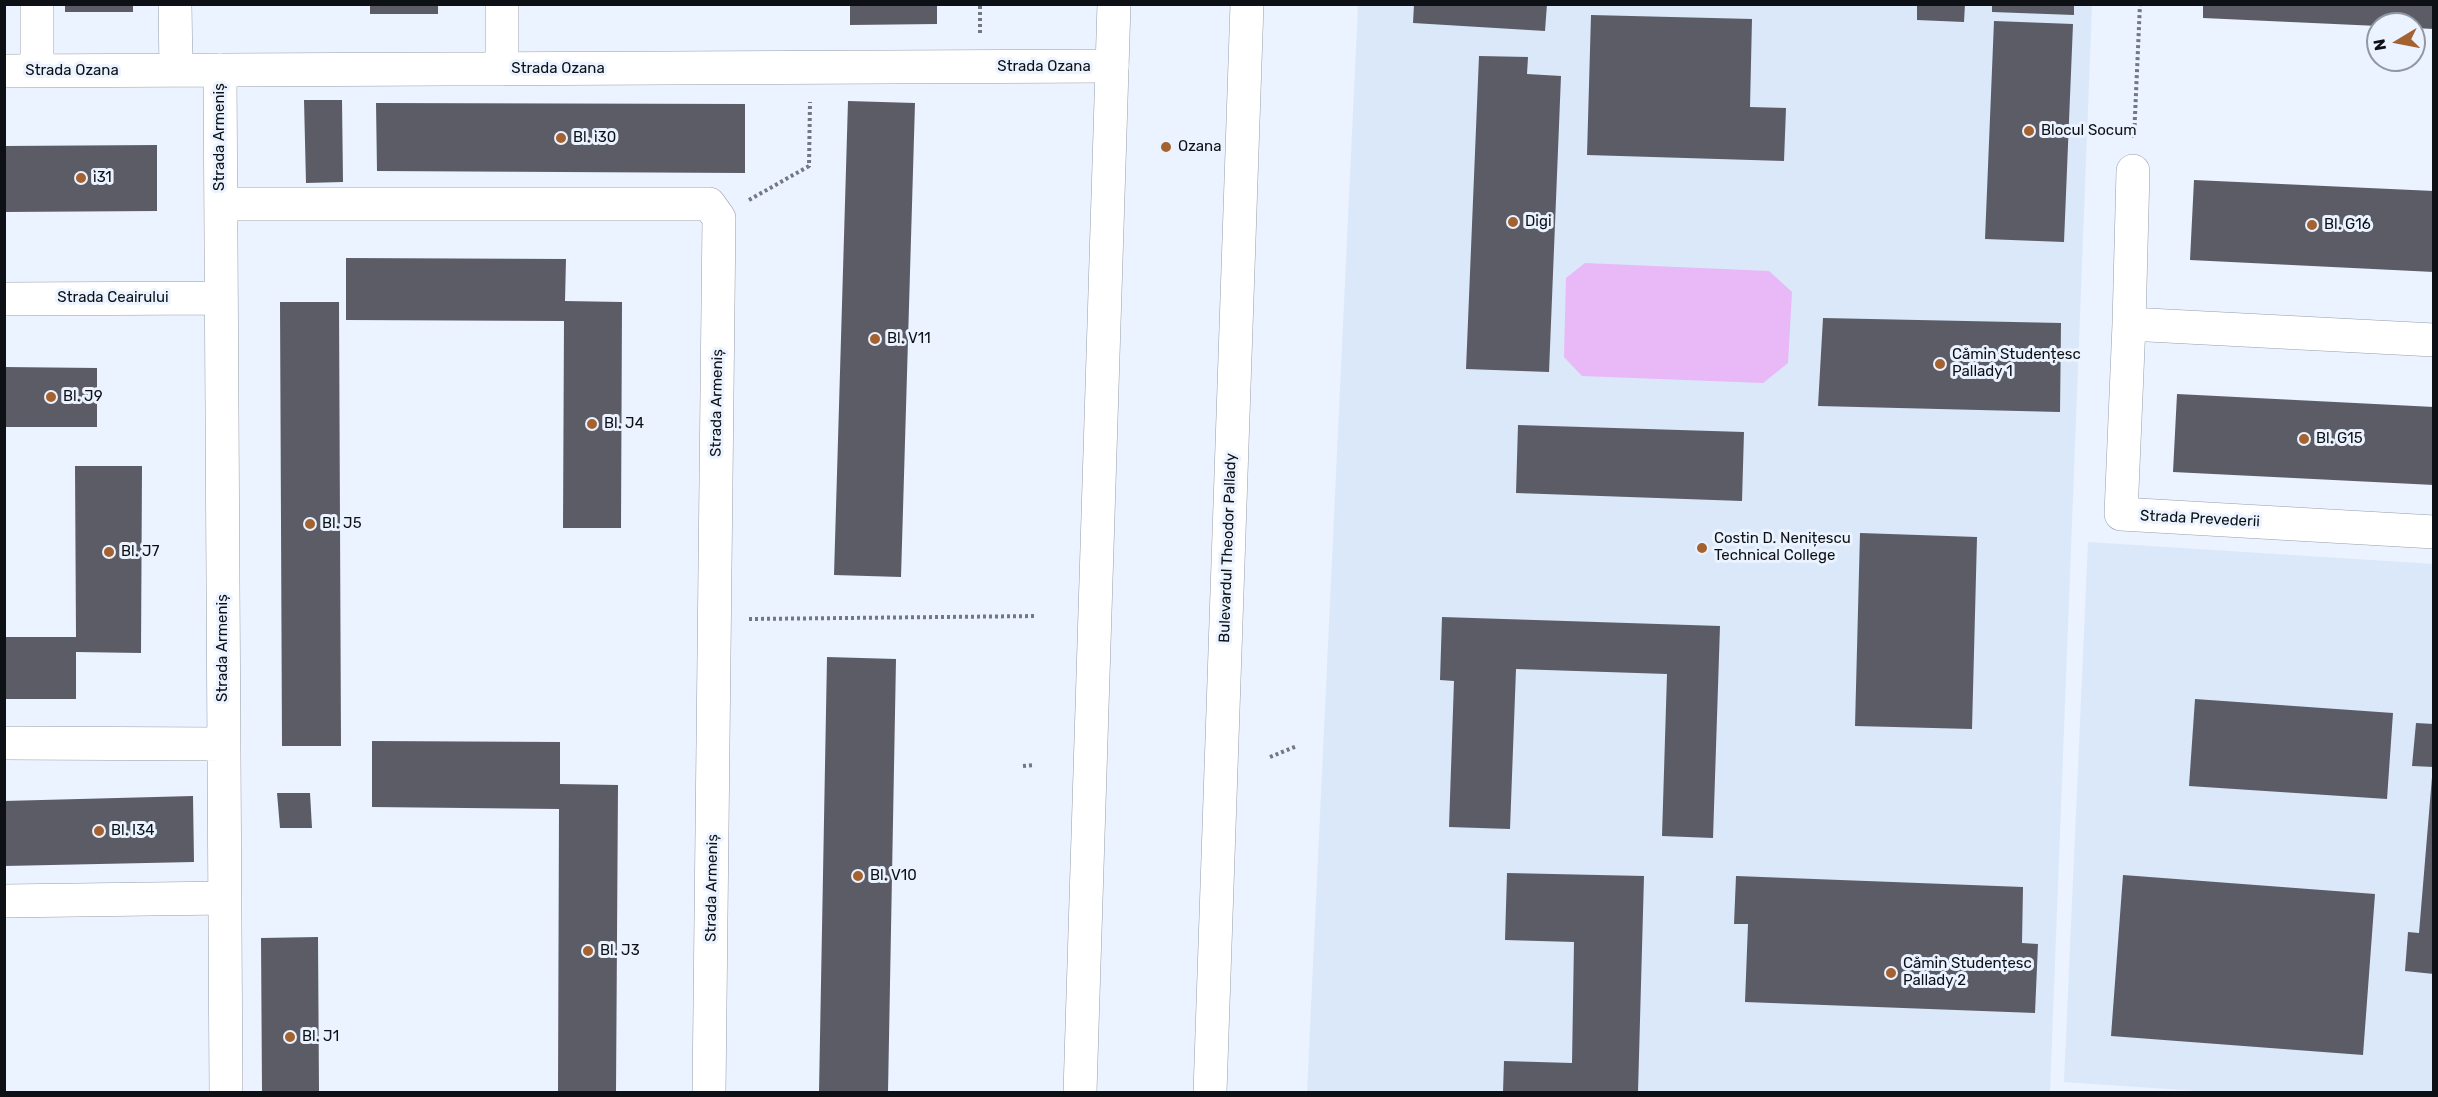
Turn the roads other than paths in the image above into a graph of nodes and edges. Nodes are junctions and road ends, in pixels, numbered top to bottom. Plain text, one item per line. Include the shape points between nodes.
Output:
1 (37, 4) edge
2 (175, 4) edge
3 (502, 4) edge
4 (1114, 4) edge
5 (1247, 4) edge
6 (1112, 66) junction
7 (502, 69) junction
8 (176, 70) junction
9 (220, 70) junction
10 (4, 71) edge
11 (37, 71) junction
12 (2133, 171) road end
13 (220, 204) junction
14 (221, 298) junction
15 (4, 299) edge
16 (2128, 324) junction
17 (2433, 340) edge
18 (2433, 532) edge
19 (4, 743) edge
20 (224, 744) junction
21 (225, 898) junction
22 (4, 901) edge
23 (226, 1092) edge
24 (709, 1092) edge
25 (1080, 1092) edge
26 (1210, 1092) edge

1 - 11 street
2 - 8 street
3 - 7 street
4 - 6 street
5 - 26 street, Bulevardul Theodor Pallady
6 - 7 street, Strada Ozana
6 - 25 street
7 - 9 street, Strada Ozana
8 - 9 street, Strada Ozana
8 - 11 street, Strada Ozana
9 - 13 street, Strada Armeniș
10 - 11 street, Strada Ozana
12 - 16 street, Strada Prevederii
13 - 14 street, Strada Armeniș
13 - 24 street, Strada Armeniș via 709,204 719,218
14 - 15 street, Strada Ceairului
14 - 20 street, Strada Armeniș
16 - 17 street
16 - 18 street, Strada Prevederii via 2121,514
19 - 20 street
20 - 21 street, Strada Armeniș
21 - 22 street
21 - 23 street, Strada Armeniș

